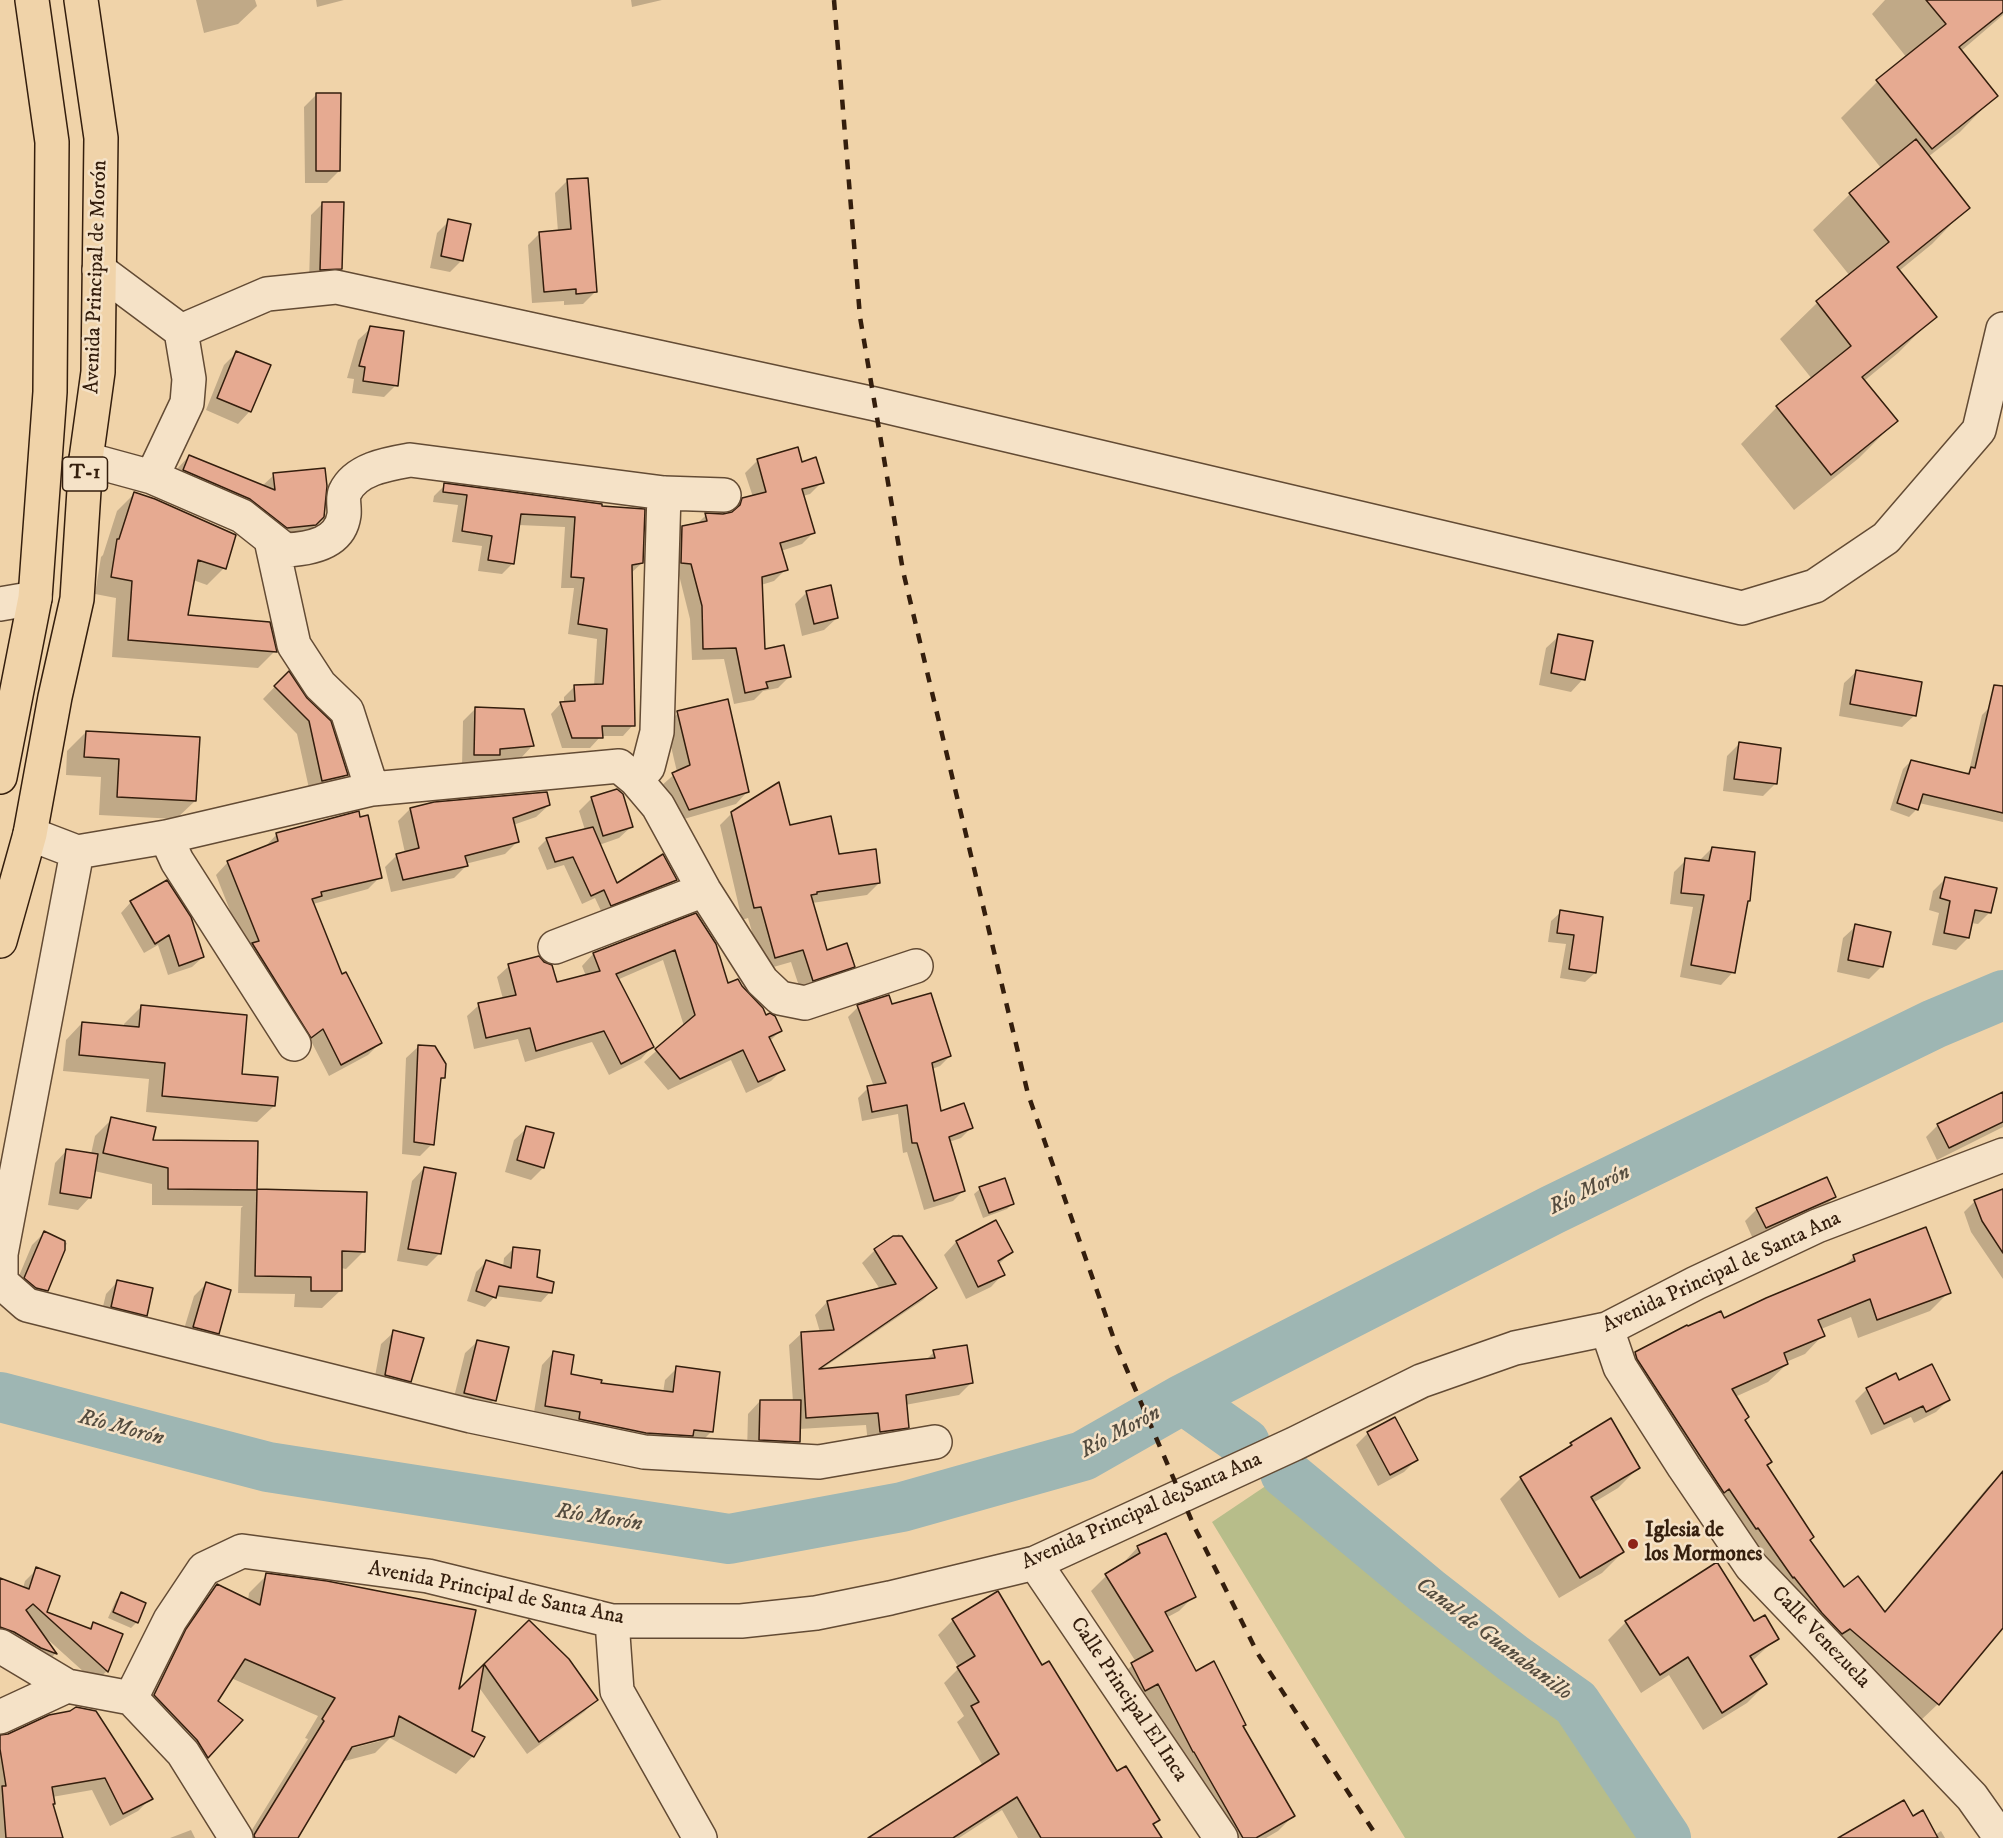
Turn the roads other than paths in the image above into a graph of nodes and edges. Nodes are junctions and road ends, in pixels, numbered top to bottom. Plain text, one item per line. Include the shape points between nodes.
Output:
1 (32, 0) edge
2 (81, 0) edge
3 (99, 270) junction
4 (2003, 329) edge
5 (181, 331) junction
6 (86, 459) junction
7 (152, 477) junction
8 (664, 493) junction
9 (724, 495) dead end
10 (271, 540) junction
11 (35, 598) junction
12 (0, 604) edge
13 (0, 777) edge
14 (636, 780) junction
15 (372, 789) junction
16 (30, 834) junction
17 (166, 837) junction
18 (78, 852) junction
19 (704, 890) junction
20 (0, 941) edge
21 (555, 947) dead end
22 (916, 966) dead end
23 (294, 1044) dead end
24 (2003, 1155) edge
25 (1607, 1329) junction
26 (935, 1442) dead end
27 (1035, 1563) junction
28 (612, 1621) junction
29 (0, 1646) edge
30 (67, 1686) junction
31 (131, 1698) junction
32 (0, 1717) edge
33 (236, 1838) edge
34 (700, 1838) edge
35 (1221, 1838) edge
36 (2001, 1838) edge

1 - 11 main road, Avenida Principal de Morón / T-1 via 52,142 50,392
2 - 3 main road, Avenida Principal de Morón / T-1 via 101,138
3 - 5 street
3 - 6 main road, Avenida Principal de Morón / T-1 via 98,372
4 - 5 street via 1978,430 1886,538 1815,586 1742,608 875,404 336,287 267,294
5 - 7 street via 189,379 187,403
6 - 7 street
6 - 16 main road, Avenida Principal de Morón / T-1 via 77,599
7 - 10 street via 242,516
8 - 9 street
8 - 10 street via 410,460 378,466 354,480 344,494 344,517 336,534 323,544 285,550
8 - 14 street via 657,732 648,767
10 - 15 street via 294,645 320,685 346,711
11 - 12 street
11 - 13 main road, Avenida Principal de Morón / T-1
14 - 15 street via 618,766
14 - 19 street via 658,806
15 - 17 street
16 - 18 street
16 - 20 main road, Avenida Principal de Morón / T-1
17 - 18 street
17 - 23 street via 177,861
18 - 26 street via 1,1254 1,1282 27,1305 471,1416 644,1452 819,1462
19 - 21 street
19 - 22 street via 762,981 780,998 805,1003
24 - 25 street, Avenida Principal de Santa Ana via 1817,1226
25 - 27 street, Avenida Principal de Santa Ana via 1515,1348 1421,1381 1284,1449
25 - 36 street, Calle Venezuela via 1620,1367 1751,1566 1972,1797
27 - 28 street, Avenida Principal de Santa Ana via 816,1613 741,1621
27 - 35 street, Calle Principal El Inca
28 - 31 street, Avenida Principal de Santa Ana via 428,1576 242,1551 204,1569 170,1620
28 - 34 street via 617,1691
29 - 30 street
30 - 31 street
30 - 32 street
31 - 33 street via 183,1753

